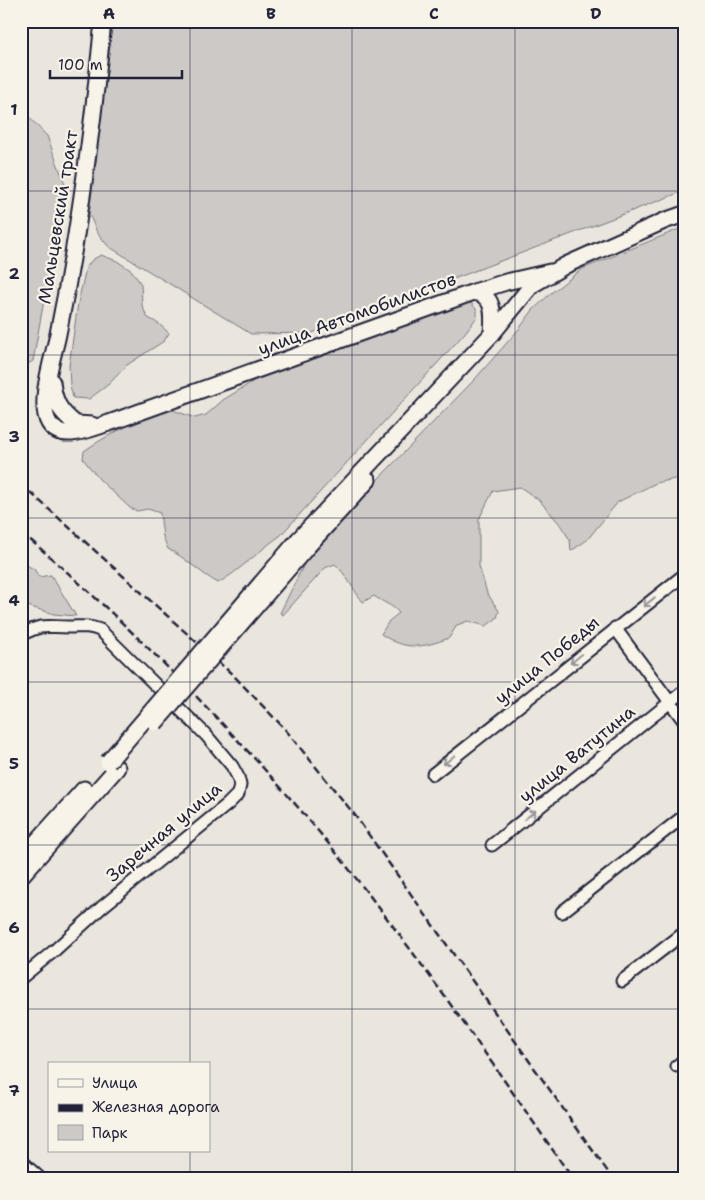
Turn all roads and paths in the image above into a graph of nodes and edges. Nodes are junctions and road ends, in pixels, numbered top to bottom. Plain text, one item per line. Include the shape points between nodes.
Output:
1 (103, 21) edge
2 (684, 214) edge
3 (550, 272) junction
4 (474, 292) junction
5 (492, 334) junction
6 (69, 429) joint
7 (303, 543) junction
8 (684, 575) edge
9 (614, 628) junction
10 (21, 635) edge
11 (684, 691) edge
12 (670, 702) junction
13 (684, 720) edge
14 (112, 765) junction
15 (433, 774) dead end
16 (684, 816) edge
17 (492, 845) dead end
18 (21, 859) edge
19 (21, 876) edge
20 (562, 912) dead end
21 (684, 933) edge
22 (21, 978) edge
23 (622, 981) dead end
24 (21, 1165) edge
25 (40, 1179) edge

1 - 6 main road, Мальцевский тракт via 82,202 58,336 50,362 50,396
2 - 3 main road
3 - 4 main road
3 - 5 main road via 532,285
3 - 7 main road via 498,337
4 - 5 main road, улица Автомобилистов via 484,295 491,304
4 - 6 main road, улица Автомобилистов via 109,423 76,424
5 - 7 main road
7 - 14 main road, bridge
8 -> 9 street, улица Победы
9 - 12 street
9 -> 15 street, улица Победы
10 - 22 street, Заречная улица via 51,625 90,626 100,630 206,735 232,766 240,786 238,794 228,804
11 - 12 street, улица Ватутина
12 - 13 street
17 -> 12 street, улица Ватутина
14 - 18 main road
14 - 19 main road
16 - 20 street
21 - 23 street
24 - 25 street via 24,1164

